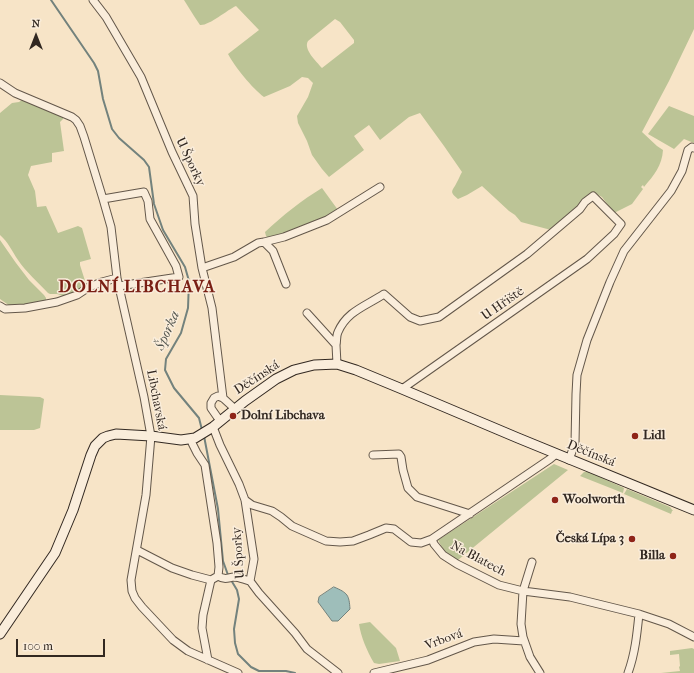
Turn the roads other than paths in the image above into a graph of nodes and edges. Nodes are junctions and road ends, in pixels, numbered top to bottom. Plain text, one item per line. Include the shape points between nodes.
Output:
1 (93, 0) edge
2 (0, 84) edge
3 (694, 148) edge
4 (380, 187) dead end
5 (103, 199) junction
6 (264, 242) junction
7 (202, 268) junction
8 (118, 282) junction
9 (286, 284) dead end
10 (0, 306) edge
11 (306, 313) dead end
12 (336, 345) junction
13 (338, 364) junction
14 (402, 389) junction
15 (223, 398) junction
16 (235, 409) junction
17 (214, 426) junction
18 (151, 436) junction
19 (195, 438) junction
20 (556, 454) junction
21 (373, 455) dead end
22 (569, 460) junction
23 (245, 500) junction
24 (694, 510) edge
25 (470, 514) junction
26 (433, 542) junction
27 (137, 550) junction
28 (532, 562) dead end
29 (218, 576) junction
30 (211, 580) junction
31 (250, 581) junction
32 (523, 591) junction
33 (639, 614) junction
34 (0, 634) edge
35 (694, 637) edge
36 (524, 641) junction
37 (208, 660) junction
38 (238, 673) edge
39 (338, 673) edge
40 (374, 673) edge
41 (540, 673) edge
42 (628, 673) edge

1 - 7 street, U Šporky via 106,17 141,77 193,196
2 - 5 street, Libchavská via 76,120 84,137
3 - 22 street via 688,150 682,172 672,191 624,251 610,282 587,340 577,375 576,443
4 - 6 street via 327,220
5 - 8 street, Libchavská via 111,227
5 - 8 street via 144,192 150,218 176,266 179,277
6 - 7 street via 234,258
6 - 9 street via 273,252
7 - 15 street, U Šporky via 212,308
8 - 10 street via 102,282 57,302 26,308 5,309
8 - 18 street, Libchavská
11 - 12 street
12 - 13 street
12 - 14 street, U Hřiště via 337,333 349,316 384,294 410,317 420,321 439,317 527,254 593,196 621,224 587,259
13 - 14 main road, Děčínská
13 - 16 main road, Děčínská via 314,365 294,370 276,379
14 - 20 main road, Děčínská
15 - 16 street
15 - 17 street, U Šporky via 218,396 211,403
16 - 17 main road, Děčínská
17 - 19 main road, Děčínská
17 - 23 street, U Šporky
18 - 19 main road, Děčínská via 181,440
18 - 27 street, Libchavská via 146,495
18 - 34 main road, Děčínská via 116,434 105,437 97,444 55,553
19 - 29 street via 197,453 205,465 217,543
20 - 22 main road, Děčínská
20 - 25 street
21 - 25 street via 399,454 408,488 417,497
22 - 24 main road, Děčínská
23 - 26 street, Na Blatech via 272,511 292,526 326,541 353,541 386,528 394,529 411,542
23 - 31 street, U Šporky via 254,559
25 - 26 street
26 - 32 street, Na Blatech via 443,555 457,564 499,585
27 - 30 street via 172,568
27 - 37 street, Libchavská via 131,580 135,598 173,640 188,651
28 - 32 street
29 - 30 street
29 - 31 street
30 - 37 street via 202,628
31 - 39 street, U Šporky via 306,649
32 - 33 street, Na Blatech via 570,597
32 - 36 street via 521,624
33 - 35 street, Na Blatech via 669,624
33 - 42 street via 637,636
36 - 40 street, Vrbová via 494,639 474,642 428,660
36 - 41 street
37 - 38 street, Libchavská

